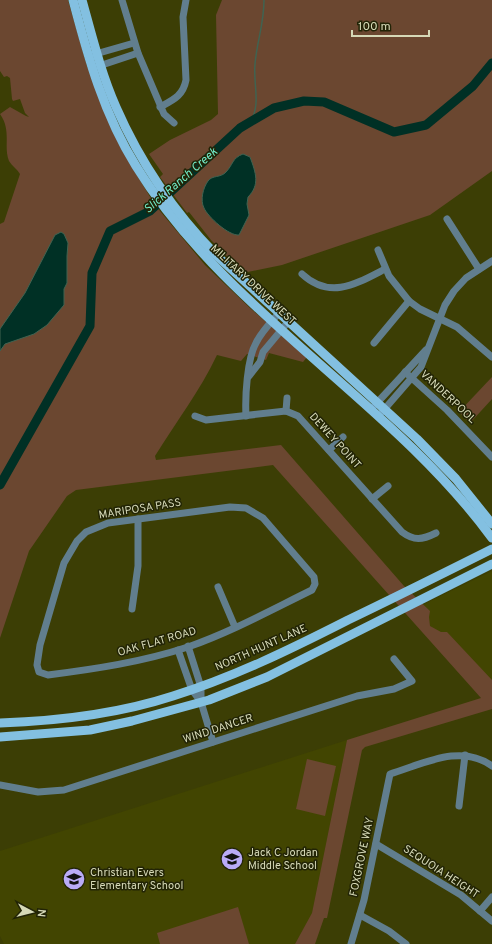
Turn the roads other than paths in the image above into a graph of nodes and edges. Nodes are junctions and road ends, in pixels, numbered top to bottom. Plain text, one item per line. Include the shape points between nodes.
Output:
1 (73, 0) edge
2 (82, 0) edge
3 (122, 0) edge
4 (186, 0) edge
5 (134, 43) junction
6 (113, 49) junction
7 (138, 52) junction
8 (98, 54) junction
9 (88, 56) junction
10 (117, 60) junction
11 (101, 65) junction
12 (92, 68) junction
13 (160, 107) junction
14 (174, 123) dead end
15 (150, 180) junction
16 (447, 219) dead end
17 (378, 250) dead end
18 (492, 261) edge
19 (385, 269) junction
20 (480, 269) junction
21 (302, 274) dead end
22 (409, 301) junction
23 (276, 317) junction
24 (439, 319) junction
25 (285, 325) junction
26 (374, 344) dead end
27 (254, 347) junction
28 (428, 349) junction
29 (263, 352) junction
30 (492, 356) edge
31 (405, 372) junction
32 (249, 376) junction
33 (412, 379) junction
34 (387, 391) junction
35 (287, 398) dead end
36 (395, 398) junction
37 (377, 403) junction
38 (370, 410) junction
39 (384, 410) junction
40 (286, 411) junction
41 (195, 416) dead end
42 (246, 416) junction
43 (377, 417) junction
44 (343, 437) dead end
45 (329, 450) junction
46 (492, 457) edge
47 (388, 486) dead end
48 (372, 499) junction
49 (138, 519) junction
50 (492, 524) edge
51 (436, 533) dead end
52 (492, 538) edge
53 (492, 549) edge
54 (492, 564) edge
55 (315, 584) joint
56 (218, 587) dead end
57 (132, 609) dead end
58 (235, 627) junction
59 (323, 633) junction
60 (188, 646) junction
61 (330, 646) junction
62 (178, 650) junction
63 (394, 658) dead end
64 (193, 663) junction
65 (184, 666) junction
66 (39, 672) joint
67 (201, 687) junction
68 (192, 690) junction
69 (201, 702) junction
70 (0, 723) edge
71 (0, 737) edge
72 (213, 742) junction
73 (464, 755) junction
74 (492, 766) edge
75 (0, 785) edge
76 (459, 806) dead end
77 (376, 844) junction
78 (492, 896) edge
79 (480, 912) junction
80 (360, 915) junction
81 (492, 921) edge
82 (351, 944) edge
83 (406, 944) edge

1 - 9 main road, MILITARY DRIVE WEST
2 - 8 main road, MILITARY DRIVE WEST
3 - 5 street
4 - 13 street via 183,17 186,80 184,88 175,100
5 - 6 street
5 - 7 street
6 - 8 street
6 - 10 street
7 - 10 street
7 - 13 street
8 - 9 street
8 - 11 main road, MILITARY DRIVE WEST
9 - 12 main road, MILITARY DRIVE WEST
10 - 11 street
11 - 12 street
11 - 15 main road, MILITARY DRIVE WEST via 116,107
12 - 15 main road, MILITARY DRIVE WEST via 117,130
13 - 14 street
15 - 23 main road, MILITARY DRIVE WEST via 217,269
16 - 20 street
17 - 19 street
18 - 20 street
19 - 21 street via 356,283 337,288 318,285
19 - 22 street
20 - 24 street via 466,278 454,291
22 - 24 street via 420,310
22 - 26 street
23 - 25 main road, MILITARY DRIVE WEST
23 - 27 street
24 - 28 street
24 - 30 street via 464,332
25 - 29 street
25 - 37 main road, MILITARY DRIVE WEST
25 - 38 main road, MILITARY DRIVE WEST
27 - 29 street
27 - 32 street
28 - 31 street
28 - 33 street via 421,367
29 - 32 street via 260,362
31 - 33 street, VANDERPOOL
31 - 34 street
32 - 42 street via 245,395
33 - 36 street
33 - 46 street, VANDERPOOL via 447,410
34 - 36 street
34 - 37 street
35 - 40 street
36 - 39 street
37 - 38 street
37 - 39 main road, MILITARY DRIVE WEST
38 - 43 main road, MILITARY DRIVE WEST
39 - 43 street
39 - 50 main road, MILITARY DRIVE WEST via 456,479
40 - 42 street
40 - 45 street, DEWEY POINT via 298,416
41 - 42 street via 206,420
43 - 52 main road, MILITARY DRIVE WEST via 442,477
44 - 45 street
45 - 48 street, DEWEY POINT
47 - 48 street
48 - 51 street, DEWEY POINT via 410,538 417,540
49 - 55 street, MARIPOSA PASS via 230,507 246,508 263,518 314,577
49 - 57 street via 138,566
49 - 66 street, MARIPOSA PASS via 96,526 86,532 70,551 64,563 40,645 37,666
53 - 59 main road, NORTH HUNT LANE
54 - 61 main road
55 - 58 street, OAK FLAT ROAD via 312,590
56 - 58 street
58 - 60 street, OAK FLAT ROAD
59 - 61 main road
59 - 67 main road, NORTH HUNT LANE via 248,669
60 - 62 street, OAK FLAT ROAD
60 - 64 street
61 - 69 main road via 267,677
62 - 65 street
62 - 66 street, OAK FLAT ROAD via 112,667 48,675
63 - 72 street, WIND DANCER via 412,681 401,687 356,696
64 - 65 street
64 - 67 street
65 - 68 street
67 - 68 main road, NORTH HUNT LANE
67 - 69 street
68 - 69 street
68 - 70 main road, NORTH HUNT LANE via 149,703 82,716
69 - 71 main road via 146,718 90,730
69 - 72 street
72 - 75 street, WIND DANCER via 64,790 38,792
73 - 74 street via 480,759
73 - 76 street
73 - 77 street, FOXGROVE WAY via 446,757 390,774
77 - 79 street, SEQUOIA HEIGHT via 457,892
77 - 80 street, FOXGROVE WAY
78 - 79 street
79 - 81 street, SEQUOIA HEIGHT
80 - 82 street, FOXGROVE WAY
80 - 83 street

